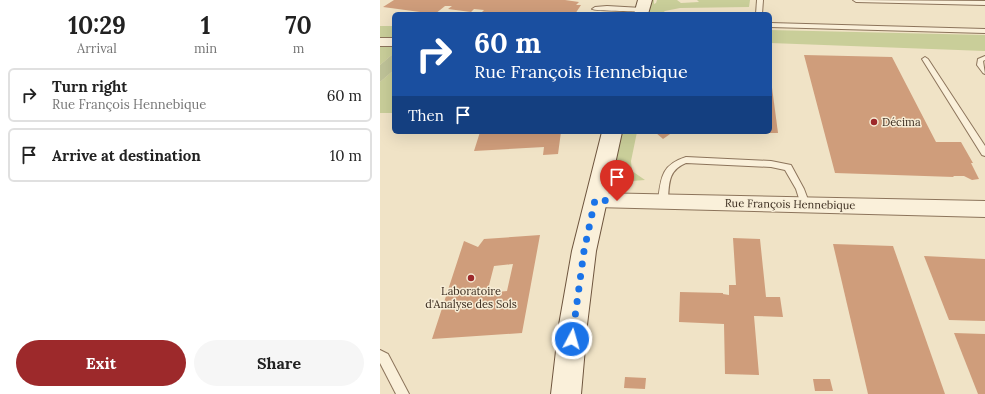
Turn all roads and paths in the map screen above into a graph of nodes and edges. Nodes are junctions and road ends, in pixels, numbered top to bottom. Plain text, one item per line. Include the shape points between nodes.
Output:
1 (760, 0) edge
2 (856, 0) edge
3 (985, 3) edge
4 (642, 8) edge
5 (595, 9) dead end
6 (759, 12) edge
7 (772, 25) edge
8 (985, 31) edge
9 (380, 42) edge
10 (392, 42) edge
11 (985, 58) edge
12 (925, 60) dead end
13 (985, 72) edge
14 (612, 134) edge
15 (985, 153) edge
16 (595, 200) junction
17 (663, 202) junction
18 (805, 205) junction
19 (985, 209) edge
20 (380, 356) edge
21 (403, 394) edge
22 (566, 394) edge

1 - 6 lane
2 - 3 lane
4 - 5 lane
7 - 8 lane
9 - 10 street
11 - 13 lane via 980,60 980,65
12 - 15 lane
14 - 16 main road
16 - 17 street, Rue François Hennebique
16 - 22 main road via 578,286
17 - 18 street, Rue François Hennebique
17 - 18 lane via 669,170 676,163 686,160 772,164 788,168 800,188
18 - 19 street, Rue François Hennebique
20 - 21 lane via 384,358

